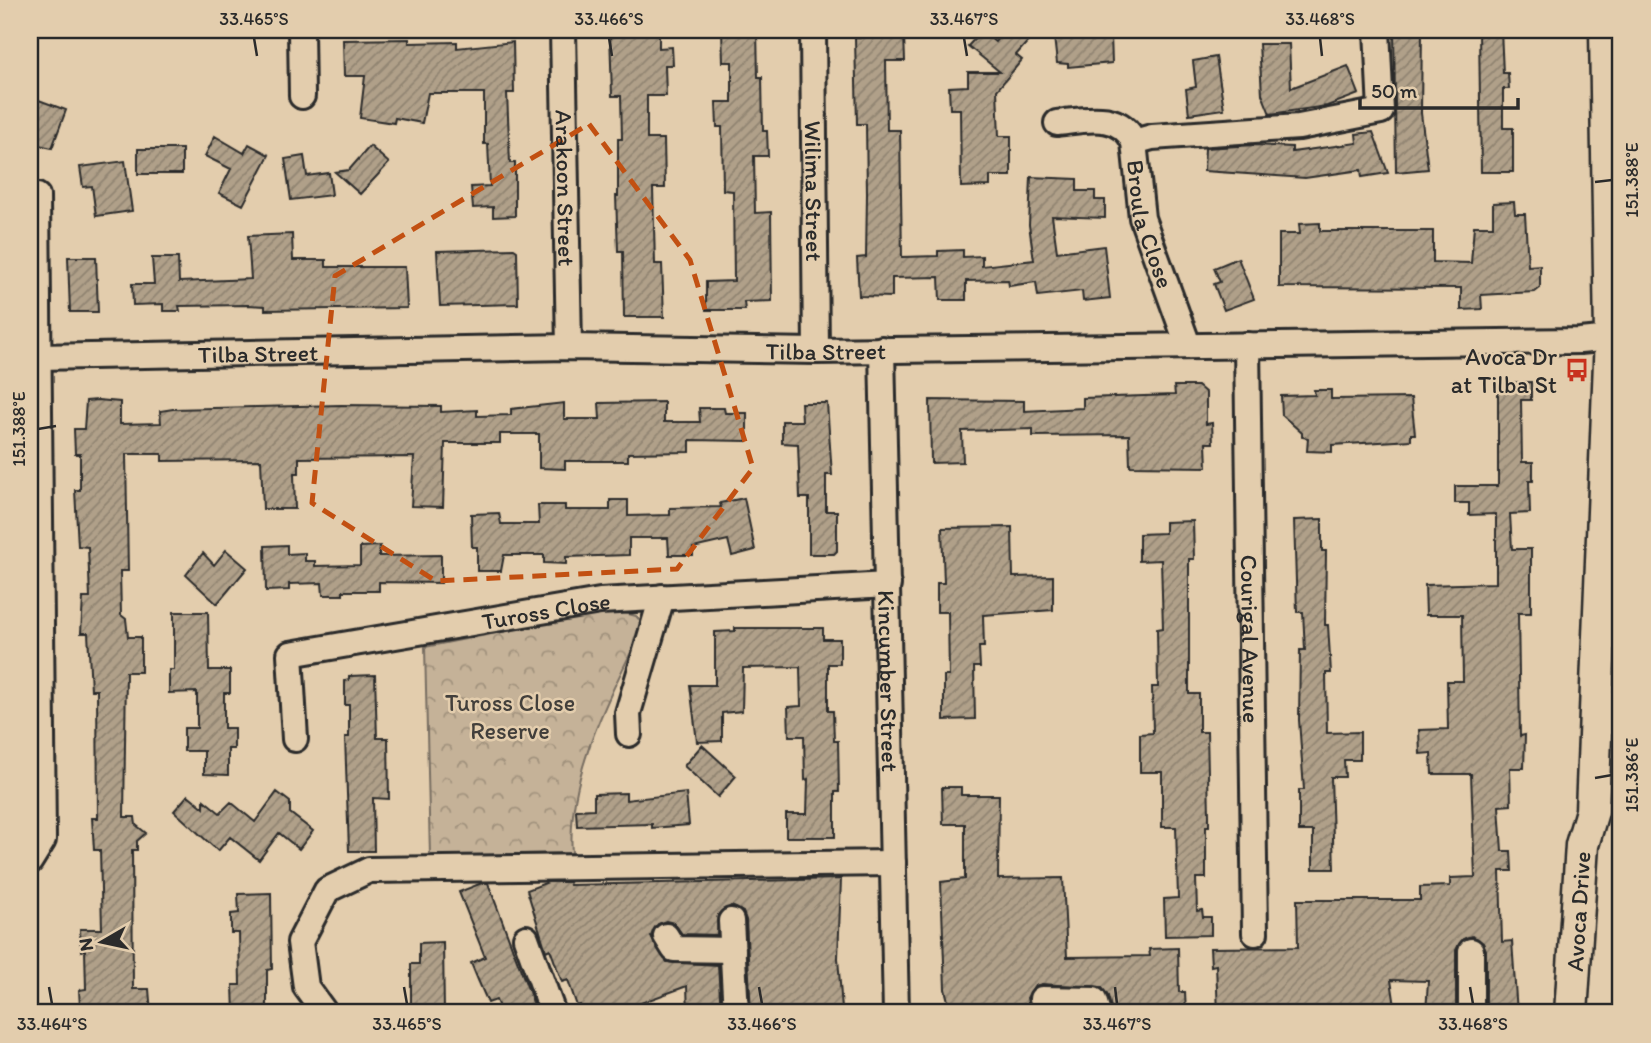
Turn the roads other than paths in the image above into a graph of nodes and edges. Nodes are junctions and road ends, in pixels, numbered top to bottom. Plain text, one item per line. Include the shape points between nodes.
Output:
1 (301, 30) edge
2 (563, 30) edge
3 (813, 30) edge
4 (1377, 30) edge
5 (1606, 30) edge
6 (302, 96) dead end
7 (1057, 123) dead end
8 (1134, 142) junction
9 (37, 196) dead end
10 (1616, 337) edge
11 (1188, 345) junction
12 (1247, 345) junction
13 (569, 347) junction
14 (882, 349) junction
15 (816, 351) junction
16 (38, 357) junction
17 (888, 585) junction
18 (662, 597) junction
19 (629, 734) dead end
20 (295, 739) dead end
21 (1592, 811) junction
22 (30, 861) edge
23 (893, 863) junction
24 (731, 921) dead end
25 (1255, 933) dead end
26 (666, 936) dead end
27 (526, 938) dead end
28 (733, 950) junction
29 (1471, 951) dead end
30 (1042, 999) dead end
31 (325, 1013) edge
32 (553, 1013) edge
33 (736, 1013) edge
34 (897, 1013) edge
35 (1098, 1013) edge
36 (1471, 1013) edge
37 (1571, 1013) edge
38 (1592, 1013) edge

1 - 6 street
2 - 13 street, Arakoon Street
3 - 15 street, Wilima Street
4 - 8 street via 1381,111 1299,127
5 - 10 main road, Avoca Drive
7 - 8 street, Broula Close via 1109,120 1119,124
8 - 11 street, Broula Close via 1142,218
9 - 16 street
10 - 12 street, Tilba Street
10 - 21 main road, Avoca Drive
11 - 12 street, Tilba Street
11 - 14 street, Tilba Street
12 - 25 street, Courigal Avenue
13 - 15 street, Tilba Street
13 - 16 street, Tilba Street
14 - 15 street, Tilba Street
14 - 17 street, Kincumber Street
16 - 22 street via 43,840
17 - 18 street, Tuross Close
17 - 23 street, Kincumber Street
18 - 19 street via 628,713
18 - 20 street, Tuross Close via 600,601 290,654
21 - 37 main road, Avoca Drive via 1582,845
21 - 38 main road, Avoca Drive via 1602,847
23 - 31 street via 369,870 327,890 300,942 306,987
23 - 34 street, Kincumber Street
24 - 28 street
26 - 28 street via 674,949
27 - 32 street
28 - 33 street
29 - 36 street
30 - 35 street via 1094,1000

